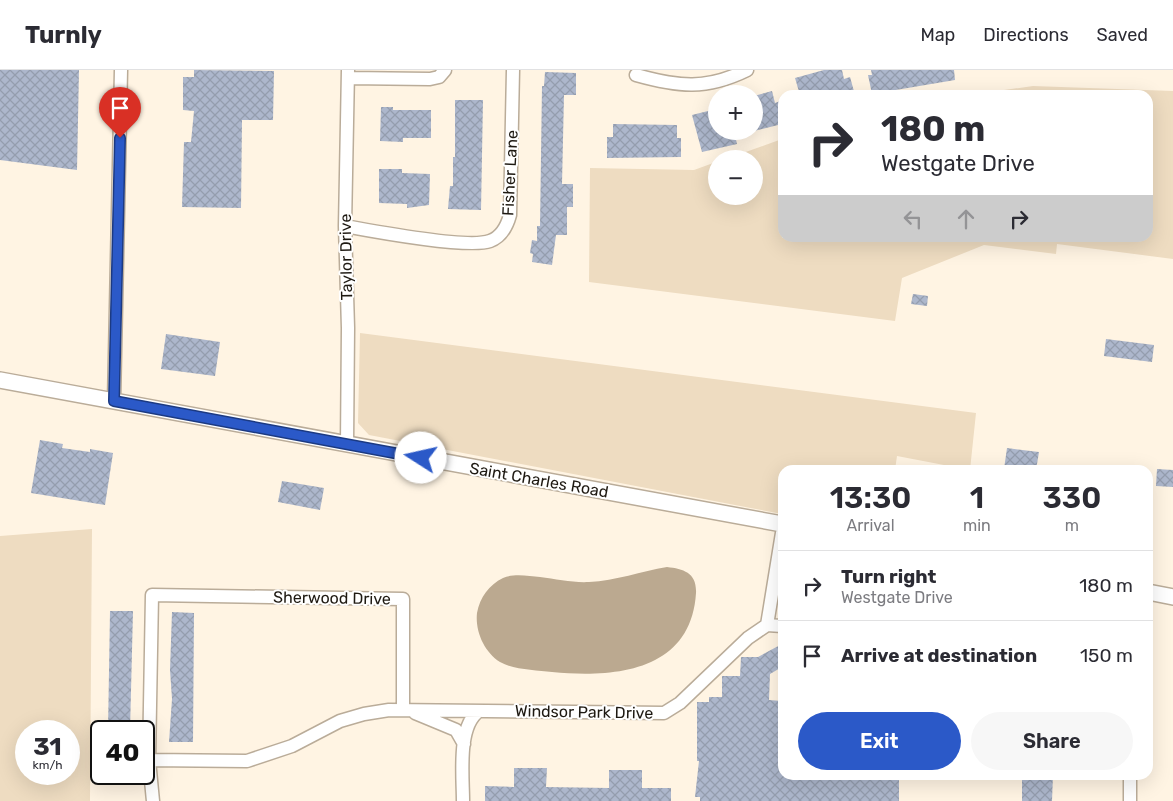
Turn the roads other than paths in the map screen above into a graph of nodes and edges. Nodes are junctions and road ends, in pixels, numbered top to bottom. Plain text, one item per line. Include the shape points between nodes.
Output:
1 (121, 70) edge
2 (445, 70) edge
3 (513, 70) edge
4 (747, 70) edge
5 (348, 74) edge
6 (636, 75) dead end
7 (345, 226) junction
8 (0, 380) edge
9 (114, 401) junction
10 (347, 444) junction
11 (778, 523) edge
12 (778, 559) edge
13 (1153, 593) edge
14 (1173, 597) edge
15 (768, 625) junction
16 (778, 626) edge
17 (403, 709) junction
18 (479, 711) junction
19 (150, 720) edge
20 (464, 744) junction
21 (155, 760) edge
22 (1130, 780) edge
23 (151, 785) edge
24 (153, 801) edge
25 (463, 801) edge
26 (1130, 801) edge

1 - 9 street
2 - 5 street via 439,77 430,79
3 - 7 street, Fisher Lane via 510,215 499,235 492,241 470,244
4 - 6 street via 715,84 664,83
5 - 7 street, Taylor Drive
7 - 10 street, Taylor Drive
8 - 9 street, Saint Charles Road
9 - 10 street, Saint Charles Road
10 - 11 street, Saint Charles Road
12 - 15 street
13 - 14 street
15 - 16 street
15 - 18 street, Windsor Park Drive via 748,638 680,703 664,713
17 - 18 street, Windsor Park Drive
17 - 19 street, Sherwood Drive via 403,600 152,595
17 - 20 street via 456,730
17 - 21 street, Windsor Park Drive via 340,721 292,746 247,761
18 - 20 street via 468,723
20 - 25 street
22 - 26 street
23 - 24 street

